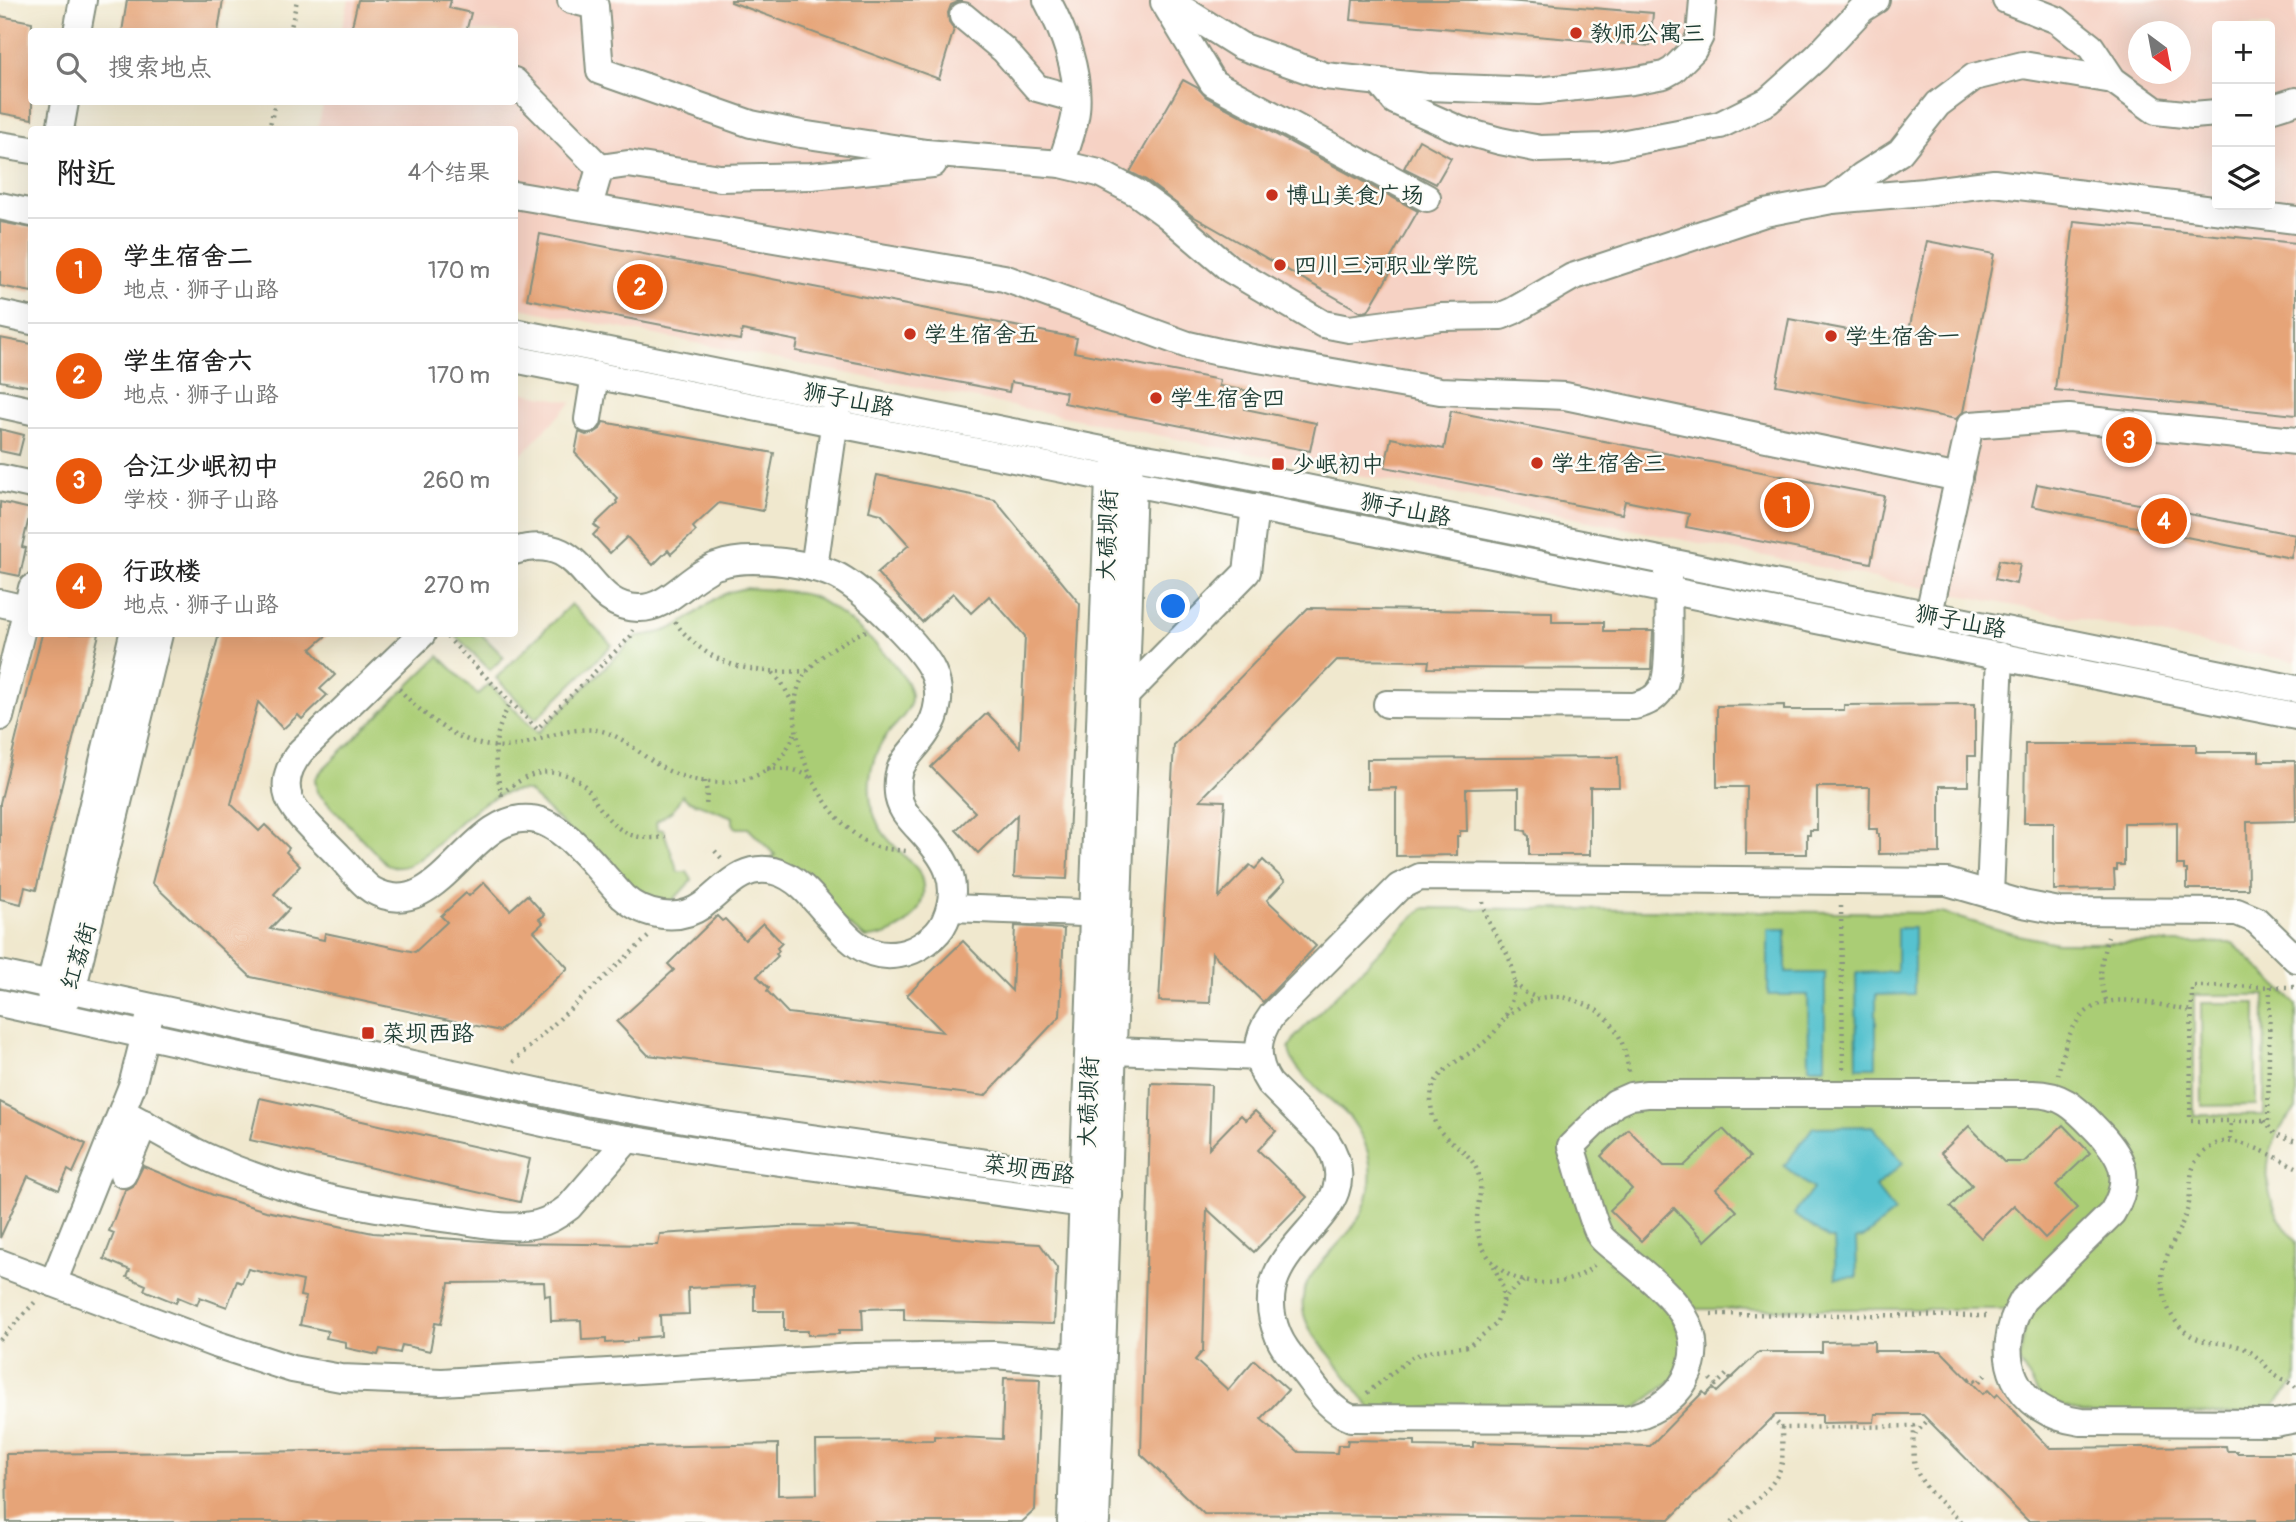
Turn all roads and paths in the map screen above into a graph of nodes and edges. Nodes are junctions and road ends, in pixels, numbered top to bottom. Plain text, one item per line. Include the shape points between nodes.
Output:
1 (83, 0) edge
2 (297, 0) edge
3 (571, 0) edge
4 (1047, 0) edge
5 (1166, 0) edge
6 (1703, 0) edge
7 (1876, 0) edge
8 (2006, 0) edge
9 (963, 16) dead end
10 (78, 28) edge
11 (291, 28) edge
12 (2113, 80) junction
13 (1379, 82) junction
14 (518, 84) edge
15 (1076, 99) junction
16 (2296, 101) edge
17 (64, 105) edge
18 (274, 105) edge
19 (2275, 107) edge
20 (2212, 113) edge
21 (61, 126) edge
22 (270, 126) edge
23 (0, 145) edge
24 (28, 149) edge
25 (990, 158) junction
26 (1061, 164) junction
27 (600, 168) junction
28 (518, 196) edge
29 (1427, 198) dead end
30 (1832, 200) junction
31 (0, 206) edge
32 (589, 206) junction
33 (28, 212) edge
34 (2296, 220) edge
35 (0, 314) edge
36 (28, 320) edge
37 (518, 333) edge
38 (518, 360) edge
39 (595, 375) junction
40 (838, 397) junction
41 (0, 404) edge
42 (28, 410) edge
43 (588, 419) dead end
44 (834, 423) junction
45 (2296, 441) edge
46 (1122, 454) junction
47 (0, 478) edge
48 (1959, 478) junction
49 (1121, 481) junction
50 (28, 484) edge
51 (1255, 506) junction
52 (518, 550) edge
53 (1668, 562) junction
54 (814, 568) junction
55 (1668, 589) junction
56 (28, 599) edge
57 (664, 601) junction
58 (0, 603) edge
59 (28, 603) edge
60 (638, 608) junction
61 (1929, 615) junction
62 (892, 623) junction
63 (132, 637) edge
64 (158, 637) edge
65 (419, 637) edge
66 (446, 637) edge
67 (1924, 641) junction
68 (2000, 656) junction
69 (383, 671) junction
70 (807, 671) junction
71 (773, 673) junction
72 (2296, 689) edge
73 (1126, 695) junction
74 (511, 702) junction
75 (1387, 704) dead end
76 (795, 710) junction
77 (2296, 716) edge
78 (0, 717) edge
79 (796, 730) junction
80 (496, 746) junction
81 (766, 769) junction
82 (705, 781) junction
83 (815, 782) junction
84 (501, 794) junction
85 (706, 807) dead end
86 (507, 821) junction
87 (666, 837) dead end
88 (942, 855) junction
89 (1482, 877) junction
90 (1841, 880) junction
91 (1990, 894) junction
92 (950, 908) junction
93 (2117, 911) junction
94 (1106, 913) junction
95 (672, 915) junction
96 (2296, 959) edge
97 (0, 974) edge
98 (1514, 983) junction
99 (2270, 986) junction
100 (2296, 987) edge
101 (61, 988) junction
102 (1538, 999) junction
103 (2106, 1000) junction
104 (0, 1003) edge
105 (152, 1008) junction
106 (2191, 1011) junction
107 (52, 1016) junction
108 (1504, 1018) junction
109 (145, 1036) junction
110 (1114, 1051) junction
111 (1259, 1057) junction
112 (492, 1082) junction
113 (1843, 1094) junction
114 (1631, 1096) junction
115 (2054, 1096) junction
116 (133, 1117) junction
117 (2231, 1121) junction
118 (2264, 1121) junction
119 (628, 1139) junction
120 (2230, 1140) junction
121 (2296, 1141) edge
122 (2296, 1167) edge
123 (123, 1174) dead end
124 (1085, 1177) junction
125 (1109, 1195) junction
126 (1084, 1204) junction
127 (1611, 1246) junction
128 (0, 1263) edge
129 (1494, 1265) junction
130 (1524, 1281) junction
131 (53, 1283) junction
132 (1503, 1303) junction
133 (1684, 1314) junction
134 (2014, 1316) junction
135 (0, 1340) edge
136 (1078, 1362) junction
137 (2296, 1387) edge
138 (1342, 1414) junction
139 (1772, 1419) dead end
140 (2296, 1419) edge
141 (1928, 1420) dead end
142 (1782, 1428) junction
143 (1914, 1434) junction
144 (1071, 1522) edge
145 (1096, 1522) edge
146 (1732, 1522) edge
147 (1962, 1522) edge

1 - 10 street
2 - 11 path
3 - 25 street via 595,6 600,71 751,124 913,151
4 - 15 street via 1059,22 1076,78
5 - 13 street via 1241,46 1325,76
5 - 29 street via 1213,83
6 - 13 street via 1700,36 1693,50 1664,75 1538,91
7 - 13 street via 1861,9 1768,101 1720,125 1605,148 1540,149 1460,130 1395,101
8 - 12 street via 2057,20 2091,47
9 - 15 street via 1004,50 1038,88
12 - 20 street via 2156,111
12 - 30 street via 2023,65 1974,77 1938,104 1900,152
14 - 27 street
15 - 26 street
16 - 19 street
17 - 21 street
18 - 22 path
23 - 24 street
25 - 26 street
25 - 27 street via 798,177 720,178 628,164
26 - 30 street via 1099,173 1137,193 1230,269 1323,324 1349,329 1441,317 1501,316 1572,276 1765,213
27 - 32 street
28 - 32 street
30 - 34 street via 1994,183
31 - 33 street
32 - 48 street via 1004,278 1219,352 1440,391 1565,396
35 - 36 street
37 - 40 street, 狮子山路
38 - 39 street, 狮子山路
39 - 43 street
39 - 44 street, 狮子山路
40 - 44 street
40 - 46 street, 狮子山路
41 - 42 street
44 - 49 street, 狮子山路
44 - 54 street
45 - 48 street via 2069,418 1970,425
46 - 49 street, 大碛坝街
46 - 53 street, 狮子山路
47 - 50 street
48 - 61 street
49 - 51 street, 狮子山路
49 - 73 street, 大碛坝街
49 - 94 street, 大碛坝街
51 - 55 street, 狮子山路
51 - 73 street via 1247,572
52 - 60 street via 540,546 559,551 615,602
53 - 55 street
53 - 61 street, 狮子山路
54 - 57 street via 746,560 719,564
54 - 62 street via 843,579
55 - 67 street, 狮子山路
55 - 75 street via 1664,682 1644,704
56 - 58 street
57 - 60 street
57 - 71 path via 694,644 721,662
59 - 78 street
60 - 74 path via 631,636 537,729
61 - 67 street
61 - 72 street, 狮子山路
62 - 70 path via 841,644
62 - 88 street via 933,671 939,691 937,710 926,733 903,760 898,796 904,813
63 - 101 street, 红荔街
64 - 101 street, 红荔街
65 - 69 street
66 - 74 path
67 - 68 street, 狮子山路
68 - 77 street, 狮子山路
68 - 91 street
69 - 80 path via 431,721 465,740
69 - 86 street via 294,760 286,784 300,815 370,888 403,897 435,883
70 - 71 path
70 - 76 path
71 - 76 path
73 - 94 street, 大碛坝街
74 - 80 path via 499,722
76 - 79 path
79 - 81 path via 787,750
79 - 83 path
80 - 82 path via 598,730 660,766
80 - 84 path
81 - 82 path via 732,782
81 - 83 path via 796,770
82 - 85 path
83 - 88 path via 835,815 875,846
84 - 86 path
84 - 87 path via 536,772 554,771 584,785 613,825 624,832 647,839
86 - 95 street via 533,819 554,827 632,905
88 - 92 street via 952,881
89 - 90 street
89 - 98 path via 1485,914 1511,961
89 - 111 street via 1420,877 1399,887 1272,1015 1261,1033
90 - 91 street via 1947,882
90 - 113 path
91 - 93 street via 2059,911
92 - 94 street
92 - 95 street via 943,926 923,944 898,955 861,948 796,881 771,871 735,877 704,905
93 - 96 street via 2245,914
93 - 103 path via 2101,967
94 - 110 street, 大碛坝街
94 - 124 street, 大碛坝街
95 - 112 path
97 - 101 street, 菜坝西路
98 - 102 path
98 - 108 path
99 - 100 path
99 - 106 path via 2192,986
99 - 118 path via 2269,1121
101 - 105 street, 菜坝西路
101 - 107 street, 红荔街
102 - 108 path
102 - 114 path via 1568,998 1594,1006 1611,1023 1622,1040
103 - 106 path
103 - 115 path via 2091,1007 2071,1034
104 - 107 street, 菜坝西路
105 - 109 street
105 - 112 street, 菜坝西路
106 - 117 path via 2190,1121
107 - 109 street, 菜坝西路
108 - 129 path via 1482,1045 1449,1065 1437,1078 1431,1097 1438,1129 1475,1166 1481,1184 1480,1241
109 - 116 street via 132,1086
109 - 119 street, 菜坝西路
110 - 111 street
110 - 125 street, 大碛坝街
111 - 138 street via 1269,1083 1326,1140 1337,1161 1335,1196 1280,1266 1271,1309 1286,1349
112 - 124 street, 菜坝西路 via 719,1125
113 - 114 street
113 - 115 street
114 - 127 street via 1615,1103 1572,1146 1600,1236
115 - 134 street via 2073,1106 2112,1145 2122,1164 2123,1189 2112,1213 2024,1300
116 - 119 street via 210,1159 266,1181 419,1216 501,1226 537,1224 559,1215
116 - 123 street
116 - 131 street
117 - 118 path
117 - 120 path
118 - 121 path via 2275,1134
119 - 126 street, 菜坝西路
120 - 122 path
120 - 137 path via 2196,1160 2182,1224 2164,1265 2166,1304 2179,1325 2199,1340 2247,1349
124 - 125 street, 菜坝西路
124 - 126 street, 大碛坝街
125 - 126 street, 菜坝西路
125 - 145 street, 大碛坝街
126 - 136 street, 大碛坝街
127 - 130 path via 1576,1278 1559,1283
127 - 133 street
128 - 131 street
129 - 130 path
129 - 132 path
130 - 132 path
131 - 135 path
131 - 136 street via 292,1369 353,1379 442,1382 855,1357 994,1355
132 - 138 path via 1496,1324 1481,1338 1469,1346 1412,1356
133 - 134 path
133 - 138 street via 1693,1344 1689,1372 1672,1396 1639,1417 1361,1419
134 - 140 street via 2008,1347 2015,1379 2035,1405 2065,1420 2274,1423
136 - 144 street, 大碛坝街
139 - 142 path
141 - 143 path
142 - 143 path via 1914,1426
142 - 146 path via 1779,1472
143 - 147 path via 1919,1476

